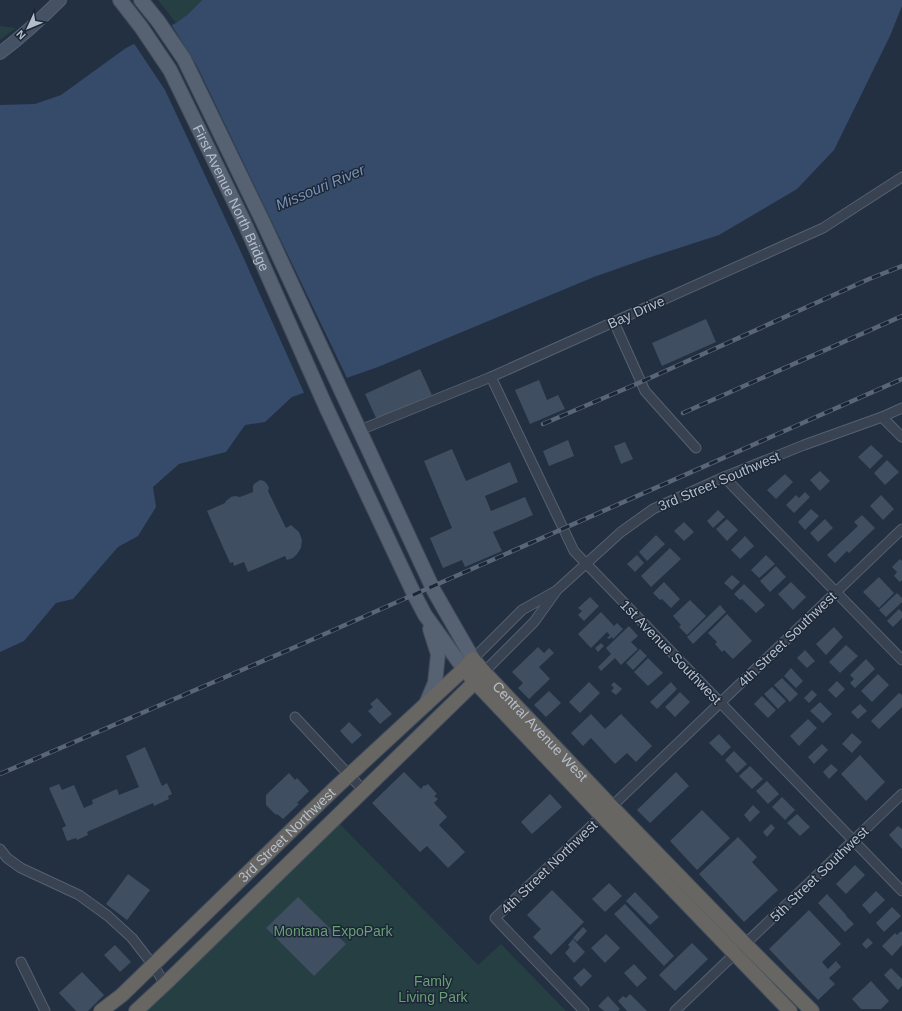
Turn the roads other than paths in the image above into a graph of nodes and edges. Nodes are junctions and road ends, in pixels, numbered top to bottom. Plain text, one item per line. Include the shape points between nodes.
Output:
1 (60, 0) edge
2 (120, 0) edge
3 (141, 0) edge
4 (0, 53) edge
5 (902, 177) edge
6 (614, 322) junction
7 (491, 377) junction
8 (345, 398) joint
9 (326, 407) joint
10 (902, 408) edge
11 (882, 417) junction
12 (360, 430) junction
13 (902, 437) edge
14 (696, 448) dead end
15 (724, 477) junction
16 (902, 529) edge
17 (586, 563) junction
18 (557, 590) junction
19 (836, 592) junction
20 (425, 615) junction
21 (902, 660) edge
22 (469, 664) junction
23 (480, 677) junction
24 (721, 703) junction
25 (426, 704) junction
26 (295, 717) dead end
27 (349, 775) junction
28 (364, 791) junction
29 (902, 794) edge
30 (607, 812) junction
31 (854, 840) junction
32 (0, 849) edge
33 (902, 891) edge
34 (740, 949) junction
35 (21, 962) dead end
36 (153, 965) junction
37 (165, 984) junction
38 (45, 1011) edge
39 (101, 1011) edge
40 (136, 1011) edge
41 (584, 1011) edge
42 (675, 1011) edge
43 (790, 1011) edge
44 (812, 1011) edge

1 - 4 main road
2 - 9 main road, First Avenue North Bridge via 170,70 244,222
3 - 8 main road, First Avenue North Bridge via 184,59
5 - 6 street, Bay Drive via 823,228
6 - 7 street, Bay Drive
6 - 14 street via 645,391
7 - 12 street, Bay Drive
7 - 17 street, 1st Avenue Southwest via 574,551
8 - 12 main road, Central Avenue West
9 - 20 main road, Central Avenue West
10 - 11 street, 3rd Street Southwest
11 - 13 street
11 - 15 street, 3rd Street Southwest
12 - 22 main road, Central Avenue West
15 - 17 street, 3rd Street Southwest via 653,509 621,532
15 - 19 street
16 - 19 street, 4th Street Southwest
17 - 18 street, 3rd Street Southwest
17 - 24 street, 1st Avenue Southwest
18 - 22 street, 3rd Street Southwest via 522,610
18 - 23 street, 3rd Street Southwest via 534,622
19 - 21 street
19 - 24 street, 4th Street Southwest
20 - 22 main road, Central Avenue West
20 - 25 main road via 438,654 435,683
22 - 23 highway, Central Avenue West
22 - 25 highway, 3rd Street Northwest
23 - 28 highway, 3rd Street Northwest
23 - 30 highway, Central Avenue West
24 - 30 street, 4th Street Southwest
24 - 31 street, 1st Avenue Southwest
25 - 27 highway, 3rd Street Northwest
26 - 27 street
27 - 28 street
27 - 36 highway, 3rd Street Northwest
28 - 37 highway, 3rd Street Northwest
29 - 31 street, 5th Street Southwest
30 - 34 highway, Central Avenue West
30 - 41 street, 4th Street Northwest via 495,918
31 - 33 street, 1st Avenue Southwest
31 - 34 street, 5th Street Southwest
32 - 36 street via 21,868 79,895 98,909 132,938
34 - 42 street, 5th Street Southwest
34 - 43 highway, Central Avenue West
34 - 44 highway, Central Avenue West
35 - 38 street
36 - 37 street
36 - 39 highway, 3rd Street Northwest
37 - 40 highway, 3rd Street Northwest

